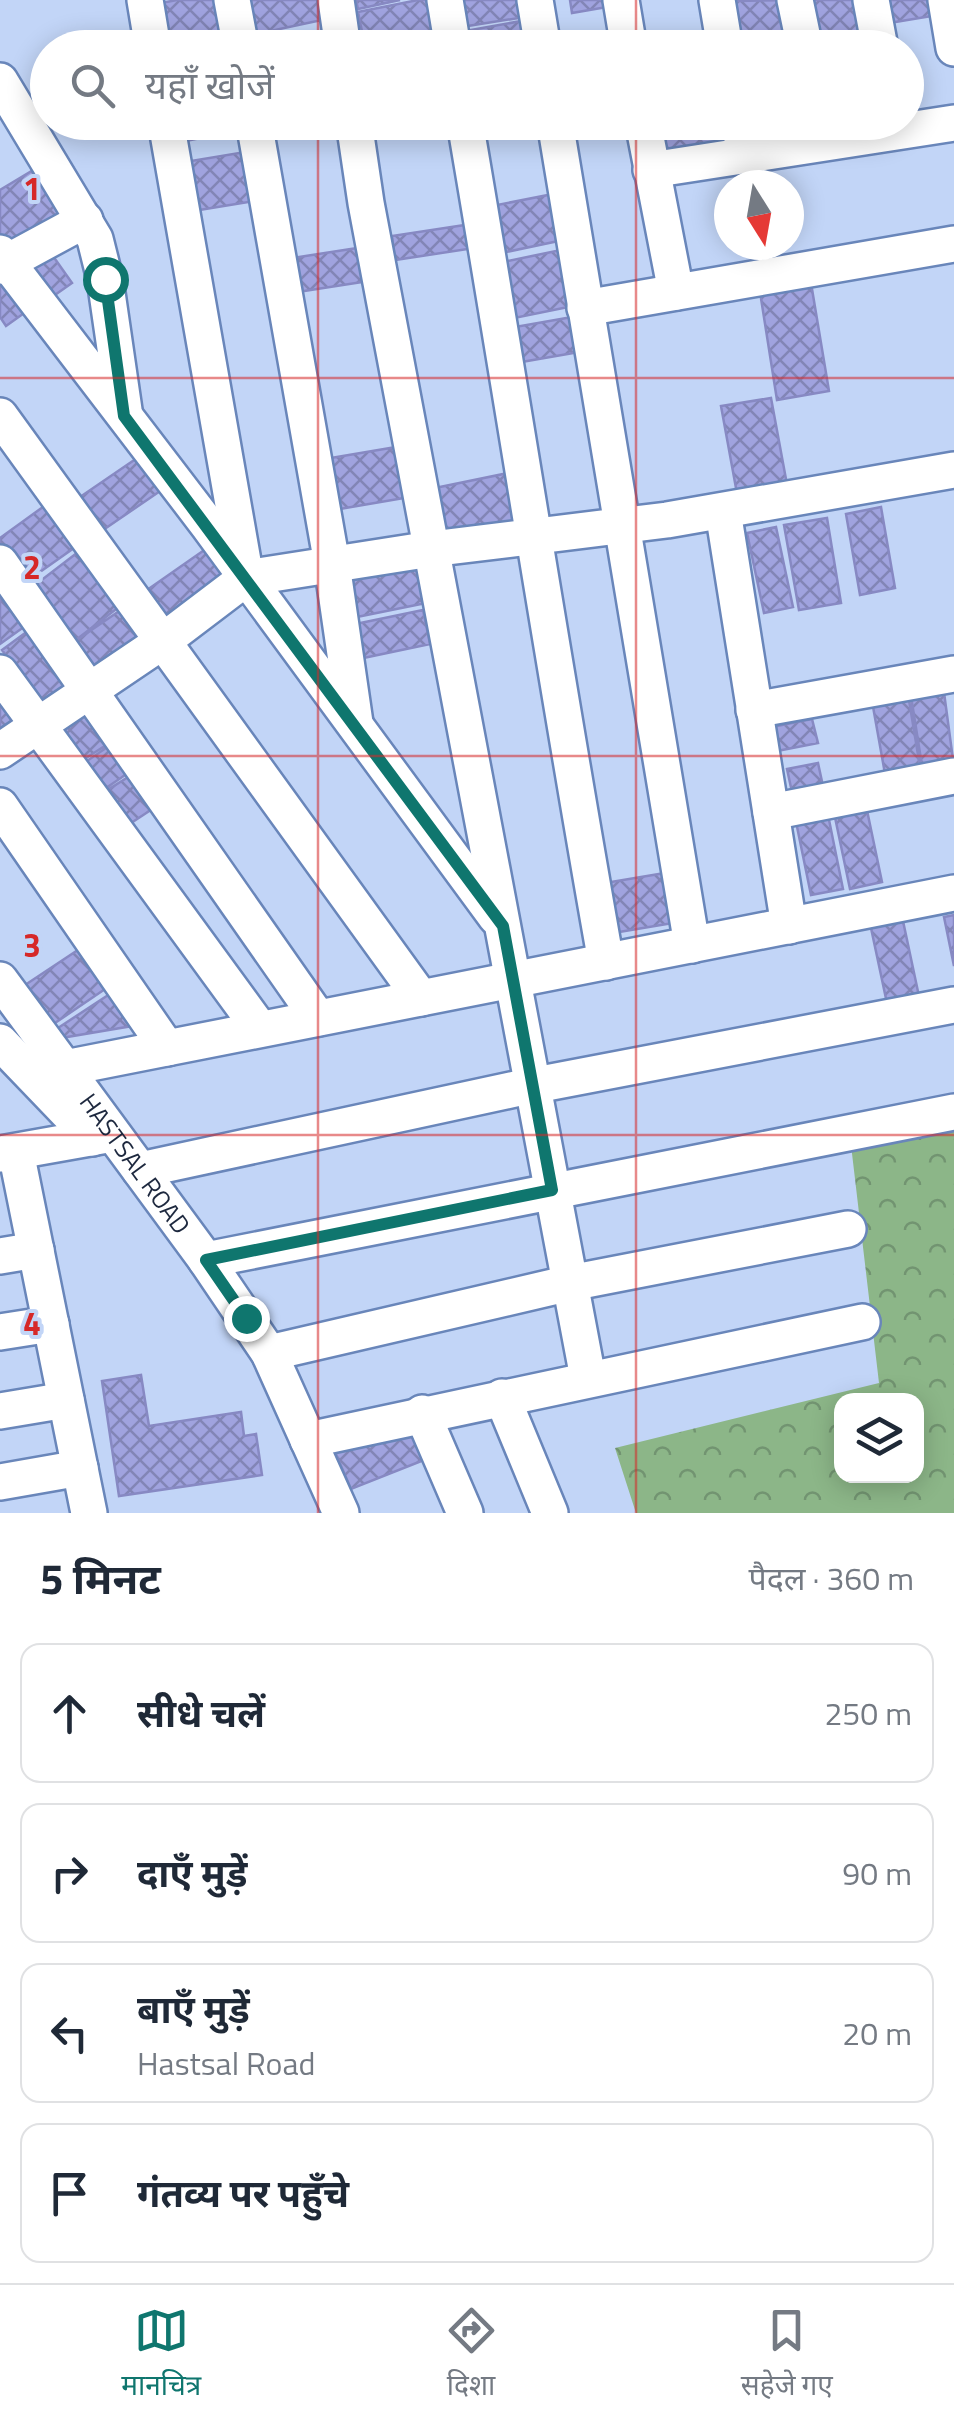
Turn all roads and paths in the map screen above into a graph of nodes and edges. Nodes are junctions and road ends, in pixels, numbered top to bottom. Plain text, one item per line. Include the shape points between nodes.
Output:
1 (145, 0) edge
2 (232, 0) edge
3 (336, 0) edge
4 (444, 0) edge
5 (535, 0) edge
6 (621, 0) edge
7 (716, 0) edge
8 (795, 0) edge
9 (871, 0) edge
10 (946, 0) edge
11 (150, 30) edge
12 (237, 30) edge
13 (340, 30) edge
14 (449, 30) edge
15 (540, 30) edge
16 (627, 30) edge
17 (722, 30) edge
18 (801, 30) edge
19 (877, 30) edge
20 (954, 48) edge
21 (0, 80) edge
22 (954, 123) edge
23 (924, 125) edge
24 (30, 129) edge
25 (36, 140) edge
26 (169, 140) edge
27 (257, 140) edge
28 (357, 140) edge
29 (468, 140) edge
30 (558, 140) edge
31 (646, 140) edge
32 (739, 140) edge
33 (651, 170) junction
34 (85, 220) junction
35 (954, 244) edge
36 (2, 260) edge
37 (676, 292) junction
38 (585, 308) junction
39 (0, 416) edge
40 (124, 416) junction
41 (954, 470) edge
42 (722, 512) junction
43 (620, 526) junction
44 (535, 536) junction
45 (431, 549) junction
46 (0, 563) edge
47 (332, 564) junction
48 (246, 578) junction
49 (163, 641) junction
50 (0, 673) edge
51 (954, 674) edge
52 (90, 690) junction
53 (754, 710) junction
54 (38, 726) junction
55 (356, 730) junction
56 (0, 751) edge
57 (954, 776) edge
58 (0, 806) edge
59 (771, 812) junction
60 (954, 893) edge
61 (503, 926) junction
62 (789, 926) junction
63 (692, 945) junction
64 (606, 962) junction
65 (0, 980) edge
66 (513, 980) junction
67 (422, 998) junction
68 (954, 1005) edge
69 (318, 1018) junction
70 (260, 1030) junction
71 (0, 1042) edge
72 (168, 1048) junction
73 (65, 1068) junction
74 (533, 1085) junction
75 (954, 1112) edge
76 (103, 1136) junction
77 (8, 1153) edge
78 (140, 1170) junction
79 (552, 1190) junction
80 (848, 1229) dead end
81 (36, 1250) junction
82 (0, 1256) edge
83 (206, 1260) junction
84 (570, 1283) junction
85 (862, 1322) dead end
86 (51, 1324) junction
87 (0, 1332) edge
88 (269, 1354) junction
89 (588, 1378) junction
90 (502, 1397) junction
91 (66, 1400) junction
92 (0, 1411) edge
93 (422, 1414) junction
94 (308, 1440) junction
95 (80, 1468) junction
96 (0, 1482) edge
97 (89, 1513) edge
98 (342, 1513) edge
99 (465, 1513) edge
100 (550, 1513) edge

1 - 11 street
2 - 12 street
3 - 13 street
4 - 14 street
5 - 15 street
6 - 16 street
7 - 17 street
8 - 18 street
9 - 19 street
10 - 20 street
21 - 24 street
22 - 23 street
25 - 34 street
26 - 48 street
27 - 47 street
28 - 45 street
29 - 44 street
30 - 38 street
31 - 33 street
32 - 33 street
33 - 37 street
34 - 36 street
34 - 40 street via 100,254
35 - 37 street
36 - 40 street
37 - 38 street
38 - 43 street
39 - 49 street
40 - 48 street
41 - 42 street
42 - 43 street
42 - 53 street
43 - 44 street
43 - 63 street
44 - 45 street
44 - 64 street
45 - 47 street
45 - 61 street
46 - 52 street
47 - 48 street
47 - 55 street
48 - 49 street
48 - 55 street
49 - 52 street
49 - 67 street
50 - 54 street
51 - 53 street
52 - 54 street
52 - 69 street
53 - 59 street
54 - 56 street
54 - 70 street
55 - 61 street
57 - 59 street
58 - 72 street
59 - 62 street
60 - 62 street
61 - 66 street
62 - 63 street
63 - 64 street
64 - 66 street
65 - 73 street, HASTSAL ROAD
66 - 67 street
66 - 74 street
67 - 69 street
68 - 74 street
69 - 70 street
70 - 72 street
71 - 76 street
72 - 73 street
73 - 76 street, HASTSAL ROAD
74 - 78 street
74 - 79 street
75 - 79 street
76 - 77 street
76 - 78 street, HASTSAL ROAD
77 - 81 street
78 - 83 street, HASTSAL ROAD
79 - 83 street
79 - 84 street
80 - 84 street
81 - 82 street
81 - 86 street
83 - 88 street, HASTSAL ROAD
84 - 88 street
84 - 89 street
85 - 89 street
86 - 87 street
86 - 91 street
88 - 94 street, HASTSAL ROAD
89 - 90 street
90 - 93 street
90 - 100 street
91 - 92 street
91 - 95 street
93 - 94 street
93 - 99 street
94 - 98 street, HASTSAL ROAD
95 - 96 street
95 - 97 street

